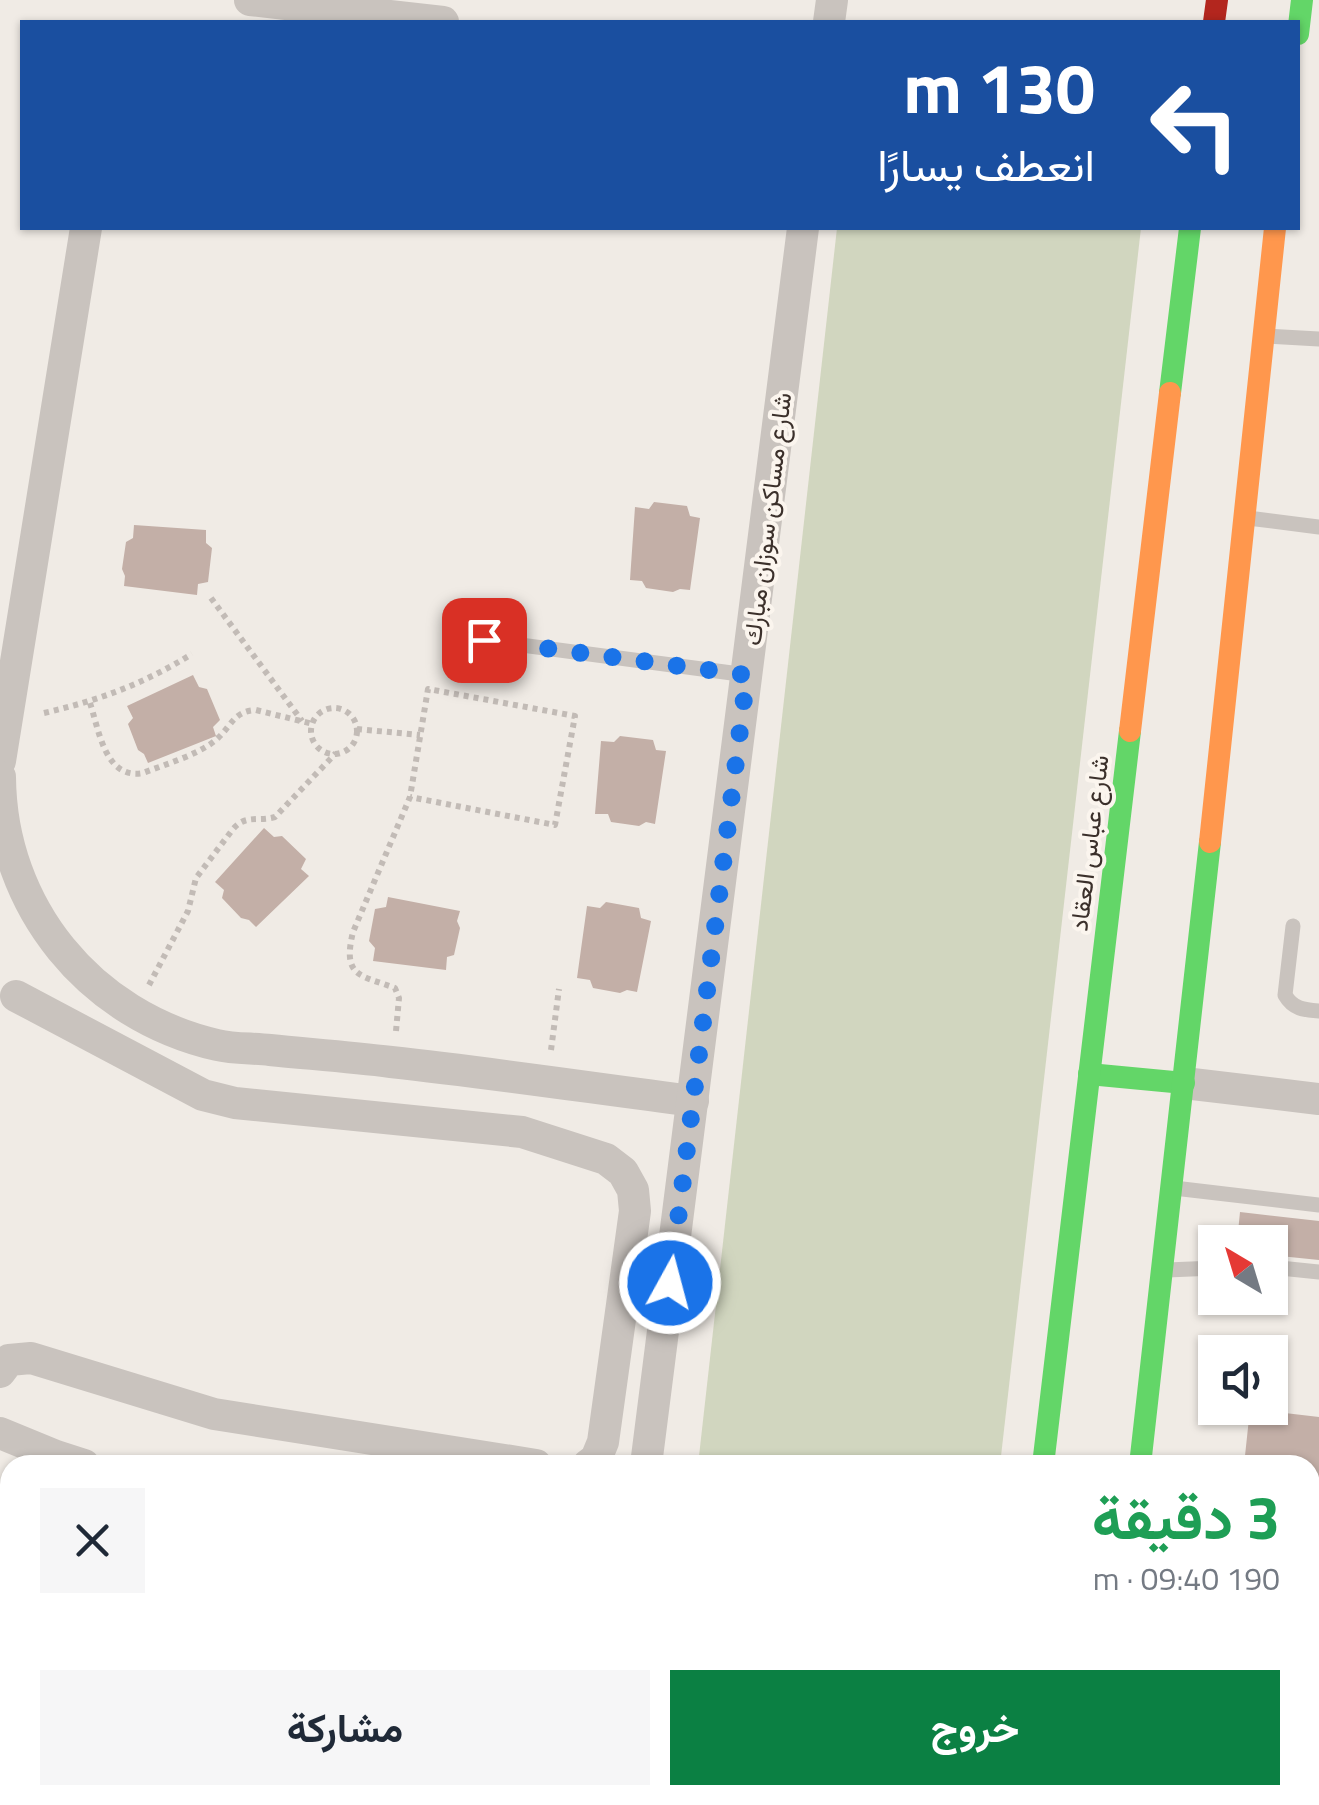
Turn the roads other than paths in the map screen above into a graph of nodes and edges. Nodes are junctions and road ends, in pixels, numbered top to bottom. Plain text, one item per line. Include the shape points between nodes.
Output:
1 (250, 0) edge
2 (425, 20) edge
3 (86, 230) edge
4 (803, 230) edge
5 (1190, 230) edge
6 (1275, 230) edge
7 (1262, 335) junction
8 (1319, 339) edge
9 (1244, 518) junction
10 (1319, 526) edge
11 (16, 560) edge
12 (484, 640) dead end
13 (747, 675) junction
14 (0, 761) edge
15 (0, 777) edge
16 (1292, 926) dead end
17 (16, 996) dead end
18 (1319, 1011) edge
19 (218, 1045) junction
20 (1089, 1074) junction
21 (1184, 1083) junction
22 (204, 1095) junction
23 (1319, 1099) edge
24 (692, 1102) junction
25 (1173, 1188) junction
26 (1319, 1205) edge
27 (1198, 1269) edge
28 (1288, 1269) edge
29 (1163, 1270) junction
30 (1319, 1272) edge
31 (0, 1372) edge
32 (0, 1433) edge
33 (58, 1455) edge
34 (473, 1455) edge
35 (597, 1455) edge
36 (647, 1455) edge
37 (1043, 1455) edge
38 (1141, 1455) edge

1 - 2 street
3 - 11 street
4 - 13 street, شارع مساكن سوزان مبارك
5 - 20 street, شارع عباس العقاد
6 - 7 street
7 - 8 lane
7 - 9 street
9 - 10 lane
9 - 21 street
11 - 14 street
12 - 13 lane
13 - 24 street, شارع مساكن سوزان مبارك
15 - 19 street via 14,868 69,960 135,1013
16 - 18 lane via 1284,994 1296,1007
17 - 22 street
19 - 22 street
19 - 24 street
20 - 21 street
20 - 37 street, شارع عباس العقاد
21 - 23 street
21 - 25 street
22 - 35 street via 522,1132 606,1159 623,1172 636,1211
24 - 36 street, شارع مساكن سوزان مبارك
25 - 26 lane
25 - 29 street
27 - 29 lane
28 - 30 lane
29 - 38 street
31 - 34 street via 9,1360 31,1358 214,1414
32 - 33 street

